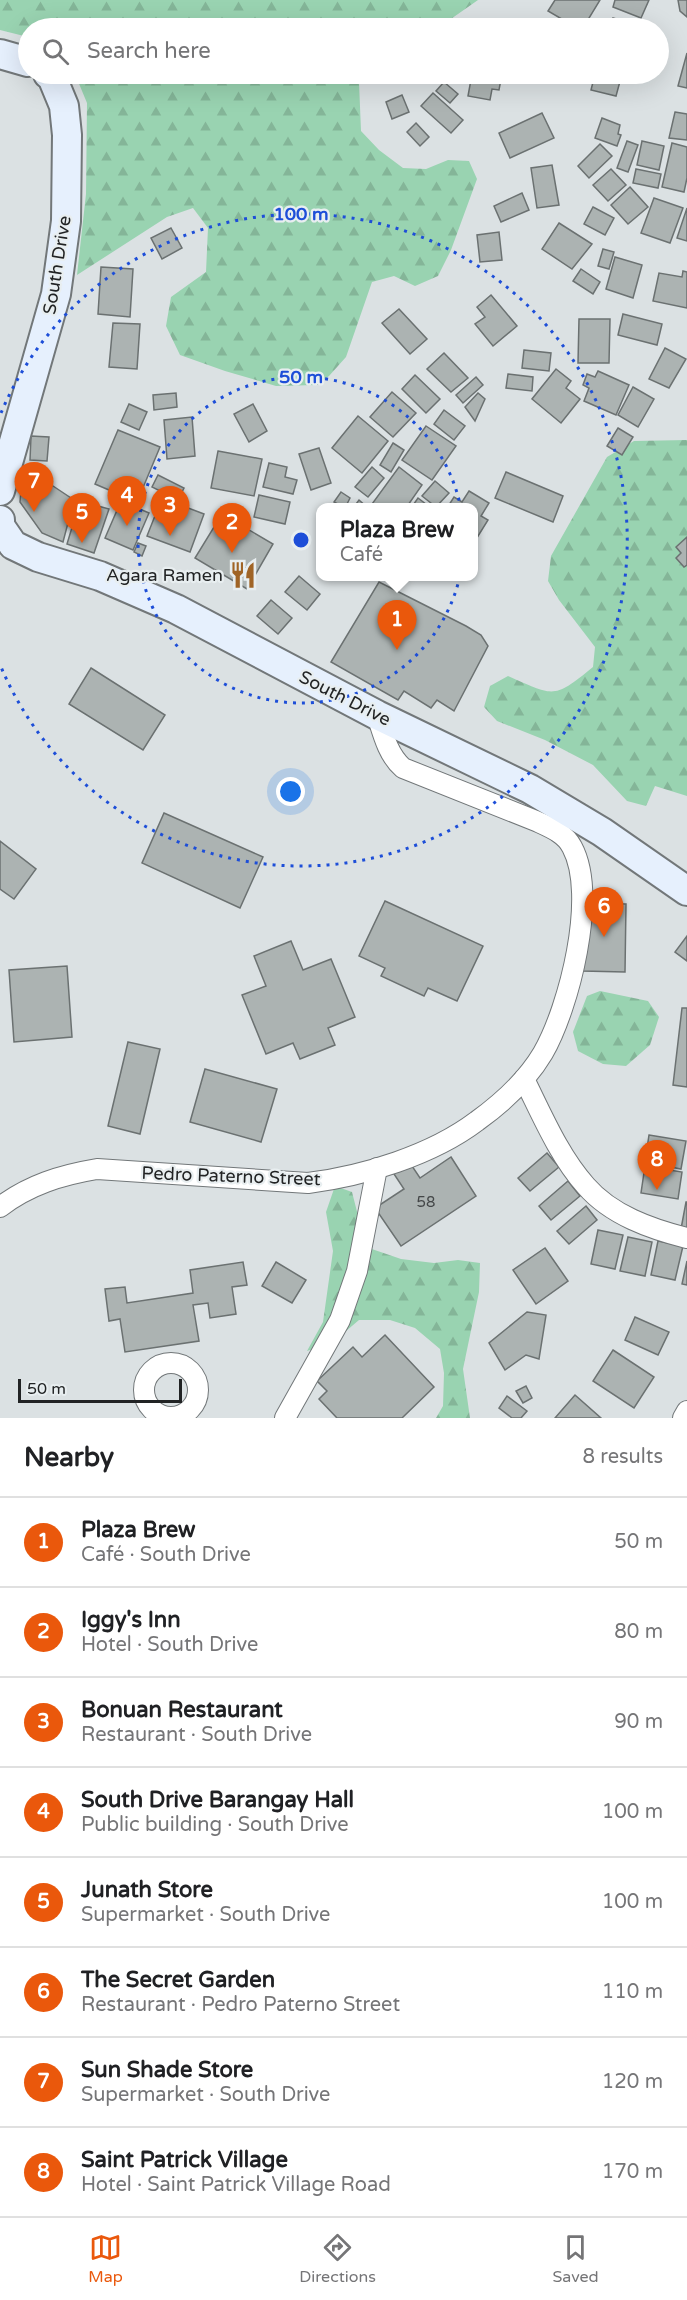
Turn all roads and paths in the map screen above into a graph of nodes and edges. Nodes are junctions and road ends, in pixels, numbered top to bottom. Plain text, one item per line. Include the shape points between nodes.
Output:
1 (0, 54) edge
2 (18, 59) edge
3 (55, 84) edge
4 (0, 491) edge
5 (0, 520) edge
6 (377, 715) junction
7 (687, 891) edge
8 (524, 1079) junction
9 (377, 1168) junction
10 (0, 1207) edge
11 (687, 1238) edge
12 (687, 1411) edge
13 (285, 1418) edge
14 (683, 1418) edge

1 - 2 main road
3 - 4 main road, South Drive via 64,106 67,135 66,221 56,294
5 - 6 main road, South Drive via 13,545 38,558 100,576 176,609
6 - 7 main road, South Drive via 489,767 565,808
6 - 8 street, Pedro Paterno Street via 389,749 403,768 556,830 572,846 581,897 574,967 557,1025
8 - 9 street, Pedro Paterno Street via 476,1122 450,1138
8 - 11 street via 561,1150 586,1187 624,1215
9 - 10 street, Pedro Paterno Street via 308,1183 97,1169 45,1182
9 - 13 street via 357,1271 340,1320
12 - 14 street

